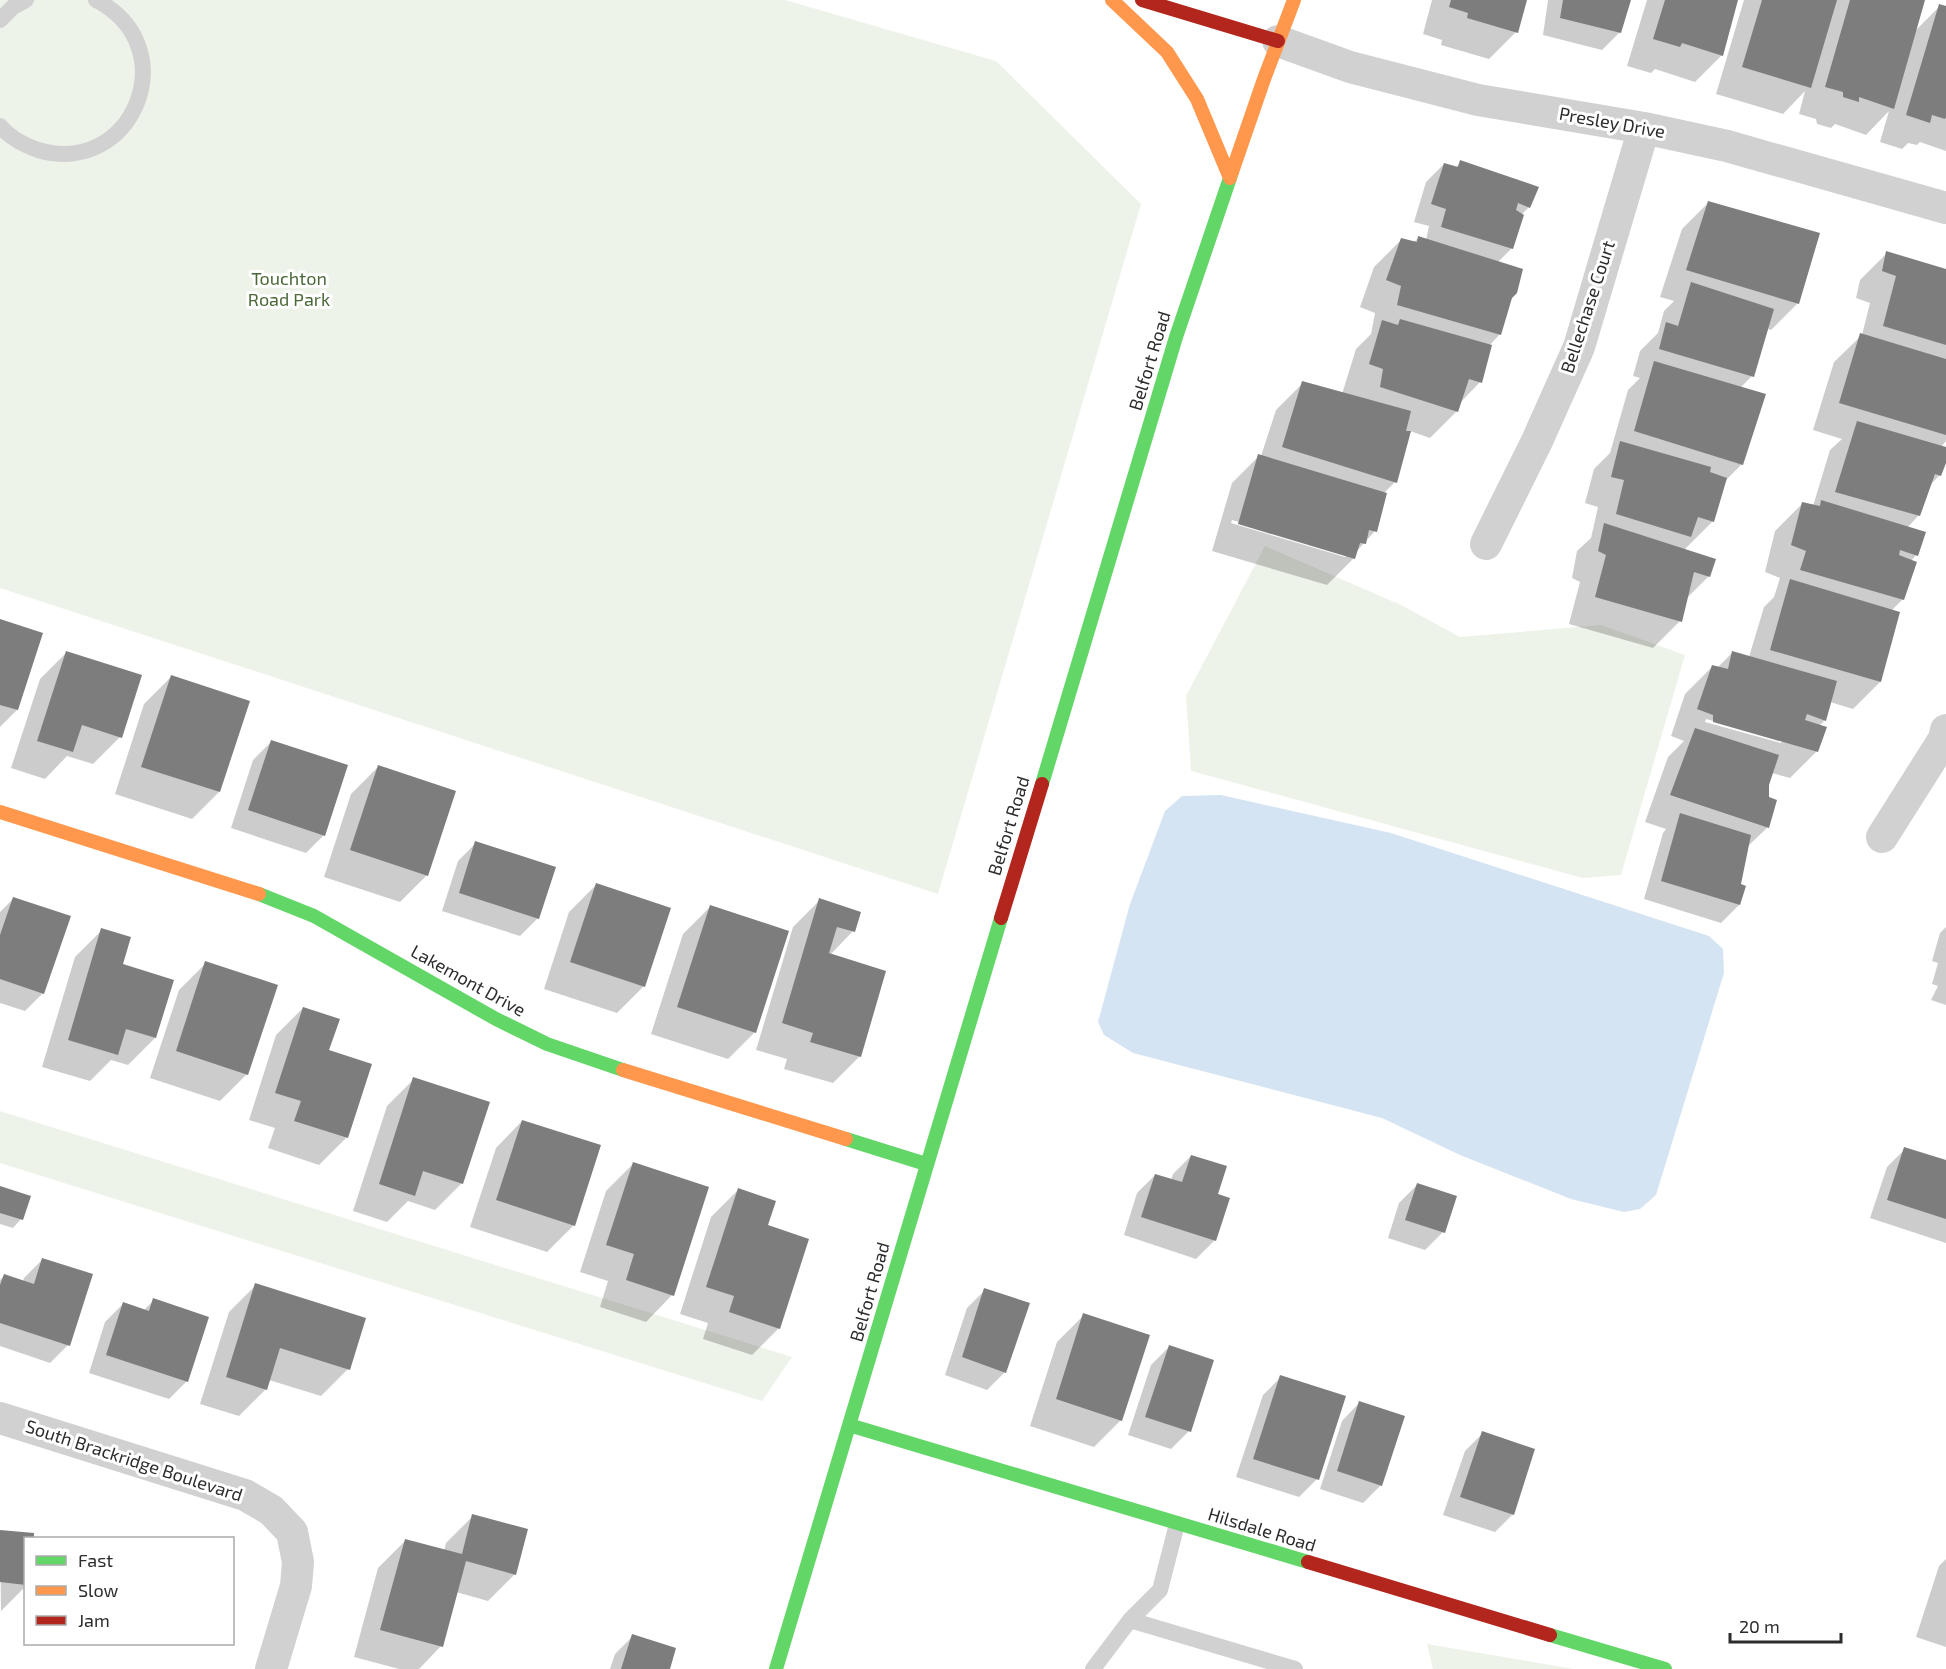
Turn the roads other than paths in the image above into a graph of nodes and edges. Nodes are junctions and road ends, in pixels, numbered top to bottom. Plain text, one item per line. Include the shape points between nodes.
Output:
1 (26, 0) edge
2 (96, 0) edge
3 (1112, 0) edge
4 (1142, 0) edge
5 (1294, 0) edge
6 (0, 20) edge
7 (1278, 40) junction
8 (0, 126) edge
9 (1644, 128) junction
10 (1230, 178) junction
11 (1946, 208) edge
12 (1486, 544) dead end
13 (1946, 730) edge
14 (0, 812) edge
15 (1881, 837) dead end
16 (926, 1164) junction
17 (0, 1418) edge
18 (849, 1425) junction
19 (1177, 1524) junction
20 (1130, 1620) junction
21 (272, 1669) edge
22 (776, 1669) edge
23 (1093, 1669) edge
24 (1296, 1669) edge
25 (1665, 1669) edge

1 - 6 lane
2 - 8 lane via 111,8 130,27 141,51 144,76 139,102 125,125 104,143 79,153 51,153 24,145
3 - 10 street via 1167,52 1197,99
4 - 7 street
5 - 7 street, Belfort Road
7 - 9 street, Presley Drive via 1350,67 1478,100
7 - 10 street, Belfort Road
9 - 11 street, Presley Drive via 1727,146
9 - 12 street, Bellechase Court via 1579,347
10 - 16 street, Belfort Road via 1176,337
13 - 15 street
14 - 16 street, Lakemont Drive via 246,889 314,916 547,1044
16 - 18 street, Belfort Road
17 - 21 street, South Brackridge Boulevard via 245,1495 271,1510 292,1532 298,1562 296,1587
18 - 19 street, Hilsdale Road
18 - 22 street, Belfort Road
19 - 20 lane via 1160,1590
19 - 25 street, Hilsdale Road
20 - 23 lane
20 - 24 lane

